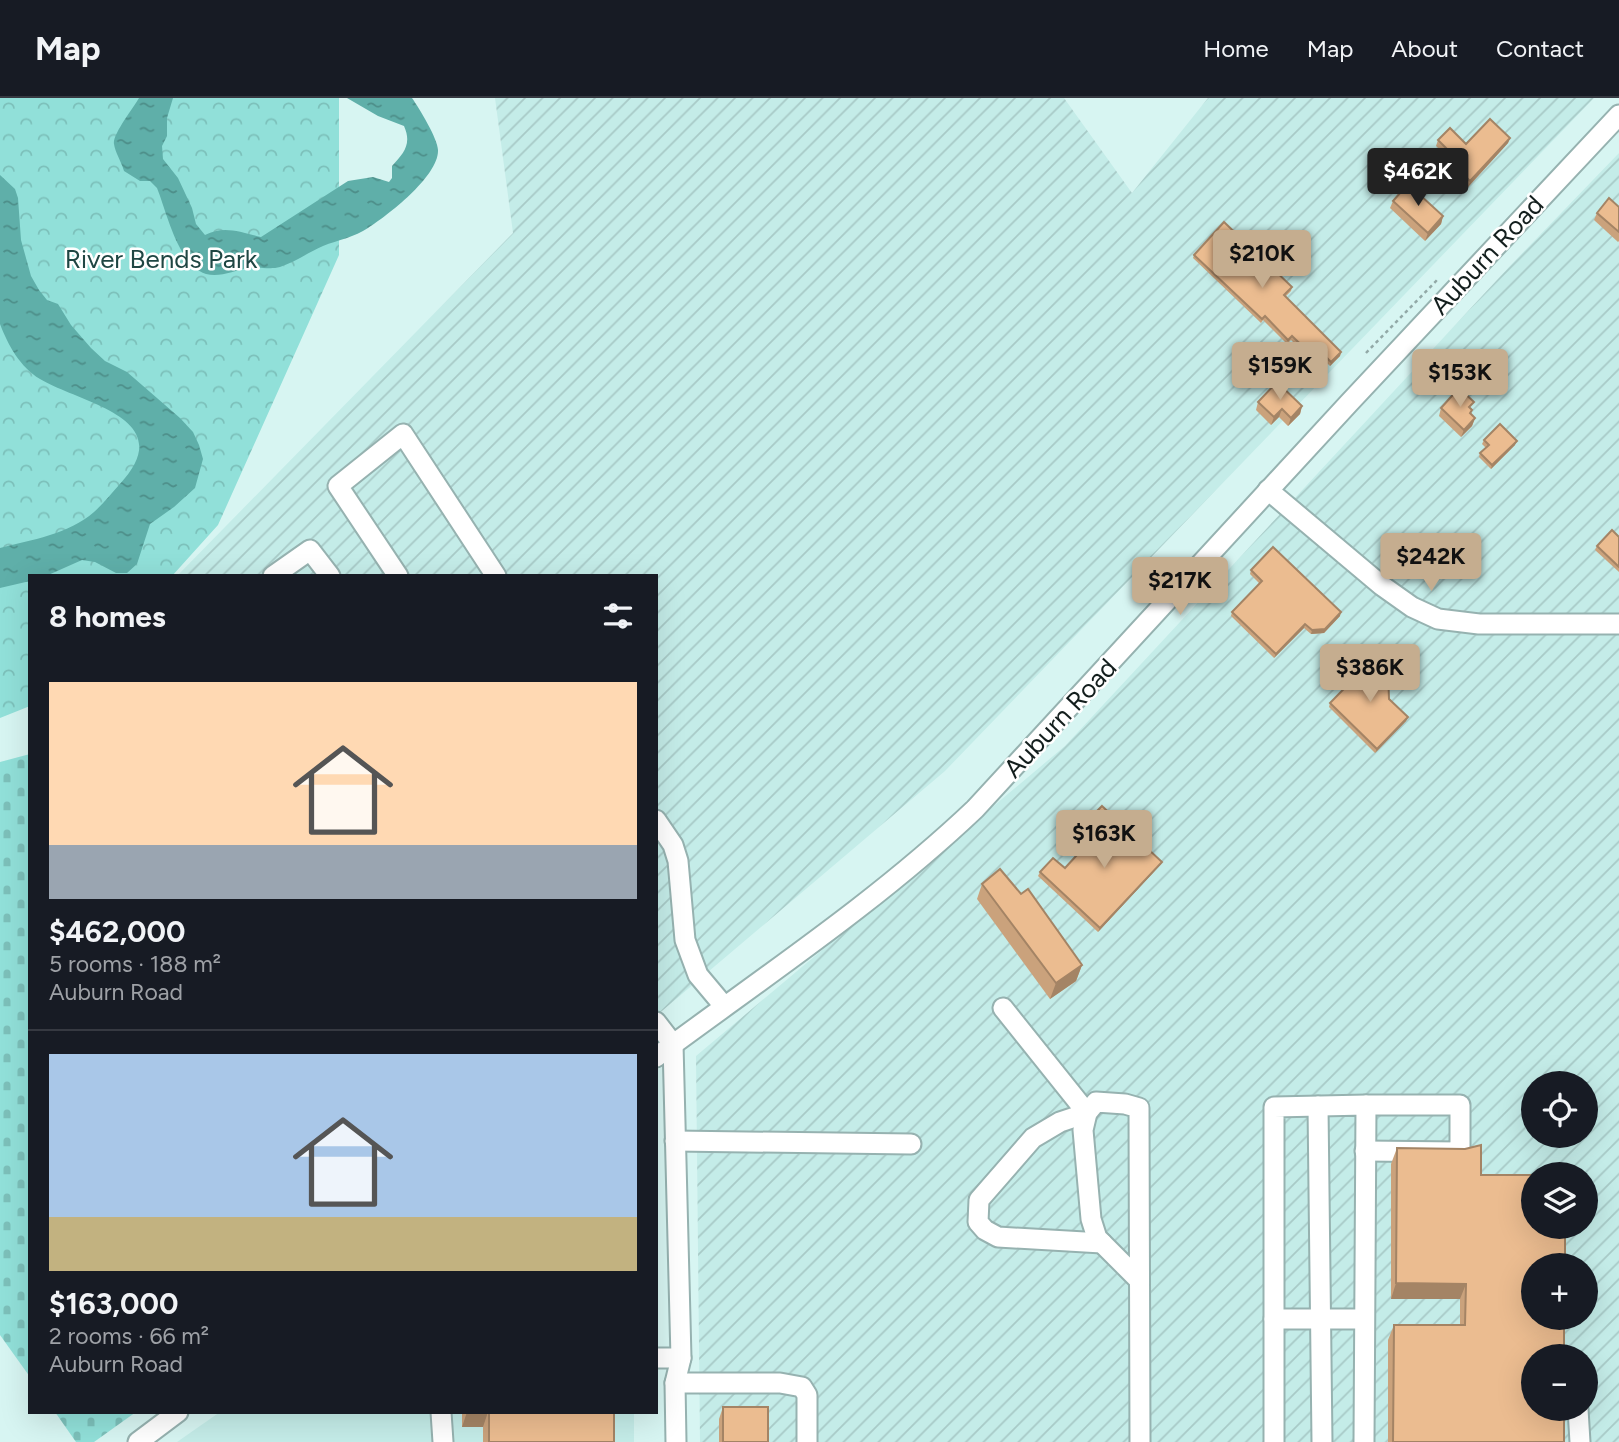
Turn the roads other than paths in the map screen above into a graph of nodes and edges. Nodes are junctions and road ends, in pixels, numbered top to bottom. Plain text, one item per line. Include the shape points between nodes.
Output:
1 (1619, 115) edge
2 (1268, 490) junction
3 (276, 574) edge
4 (328, 574) edge
5 (397, 574) edge
6 (495, 574) edge
7 (1619, 624) edge
8 (658, 823) edge
9 (724, 1006) junction
10 (1003, 1008) dead end
11 (658, 1025) edge
12 (673, 1044) junction
13 (658, 1055) edge
14 (1366, 1105) junction
15 (1318, 1106) junction
16 (1087, 1113) junction
17 (676, 1141) junction
18 (911, 1144) dead end
19 (1365, 1151) junction
20 (1102, 1243) junction
21 (1138, 1279) junction
22 (1274, 1319) junction
23 (1320, 1319) junction
24 (1364, 1319) junction
25 (658, 1358) edge
26 (681, 1358) junction
27 (675, 1383) junction
28 (175, 1414) edge
29 (441, 1414) edge
30 (1579, 1421) edge
31 (138, 1442) edge
32 (443, 1442) edge
33 (676, 1442) edge
34 (807, 1442) edge
35 (1140, 1442) edge
36 (1274, 1442) edge
37 (1322, 1442) edge
38 (1364, 1442) edge
39 (1580, 1442) edge

1 - 2 street, Auburn Road
2 - 7 street via 1381,585 1438,619 1479,624
2 - 9 street, Auburn Road via 934,848 827,934
3 - 4 street via 310,550
5 - 6 street via 338,486 403,434
8 - 9 street via 678,861 685,940 698,975
9 - 12 street, Auburn Road
10 - 16 street
11 - 12 street
12 - 13 street, Auburn Road
12 - 17 street
14 - 15 street
14 - 19 street
14 - 19 street via 1460,1105 1460,1152
15 - 22 street via 1274,1107
15 - 23 street
16 - 20 street via 1083,1130 1091,1219
16 - 20 street via 1033,1138 979,1200 978,1222 998,1237
16 - 21 street via 1096,1102 1139,1108
17 - 18 street
17 - 26 street
19 - 24 street
20 - 21 street
21 - 35 street
22 - 23 street
22 - 36 street
23 - 24 street
23 - 37 street
24 - 38 street
25 - 26 street
26 - 27 street
27 - 33 street
27 - 34 street via 802,1387 807,1395
28 - 31 street
29 - 32 street
30 - 39 street

